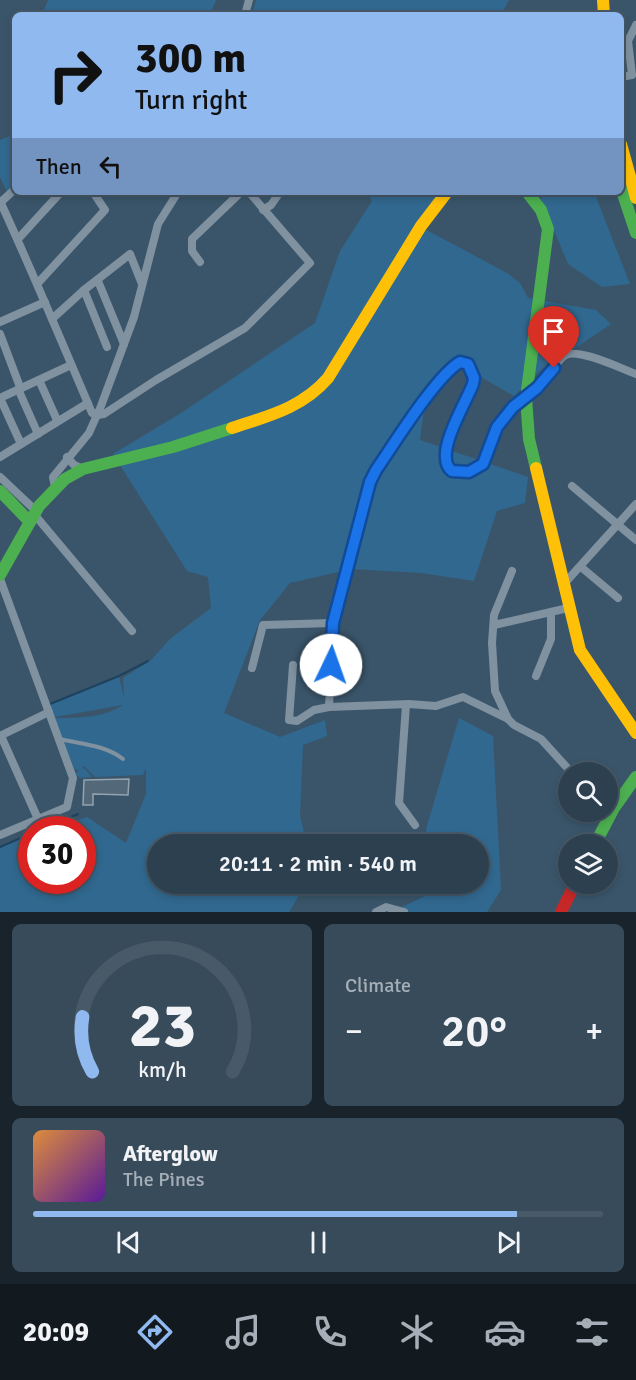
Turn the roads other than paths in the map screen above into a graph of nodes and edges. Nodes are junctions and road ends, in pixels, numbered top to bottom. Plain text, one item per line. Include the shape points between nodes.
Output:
1 (636, 24) edge
2 (626, 77) edge
3 (624, 152) edge
4 (632, 172) edge
5 (12, 192) edge
6 (58, 195) edge
7 (95, 195) edge
8 (176, 195) edge
9 (238, 195) edge
10 (252, 195) edge
11 (278, 195) edge
12 (445, 195) edge
13 (529, 195) edge
14 (623, 195) edge
15 (636, 198) edge
16 (0, 202) edge
17 (264, 210) junction
18 (636, 233) edge
19 (18, 239) junction
20 (200, 262) dead end
21 (98, 281) junction
22 (38, 283) junction
23 (142, 284) junction
24 (84, 290) junction
25 (45, 302) junction
26 (52, 319) junction
27 (0, 322) edge
28 (0, 334) edge
29 (124, 344) junction
30 (107, 347) dead end
31 (71, 365) junction
32 (636, 374) edge
33 (39, 380) junction
34 (20, 389) junction
35 (526, 398) junction
36 (88, 403) junction
37 (97, 415) junction
38 (57, 420) junction
39 (38, 434) junction
40 (21, 444) junction
41 (0, 457) edge
42 (68, 457) junction
43 (83, 469) junction
44 (0, 477) edge
45 (572, 486) dead end
46 (55, 487) junction
47 (0, 491) edge
48 (636, 504) edge
49 (33, 516) junction
50 (618, 525) junction
51 (636, 540) edge
52 (581, 567) junction
53 (512, 571) dead end
54 (0, 577) edge
55 (563, 585) junction
56 (618, 598) dead end
57 (568, 609) junction
58 (550, 614) junction
59 (333, 623) junction
60 (494, 625) junction
61 (132, 631) dead end
62 (293, 665) dead end
63 (252, 668) dead end
64 (536, 676) dead end
65 (406, 705) junction
66 (329, 707) junction
67 (49, 712) junction
68 (508, 719) junction
69 (636, 733) edge
70 (1, 736) edge
71 (59, 739) junction
72 (123, 759) dead end
73 (562, 762) edge
74 (636, 777) edge
75 (37, 816) edge
76 (46, 816) edge
77 (415, 825) dead end
78 (18, 827) edge
79 (598, 834) edge
80 (0, 835) edge
81 (570, 894) edge
82 (376, 912) edge
83 (404, 912) edge
84 (561, 912) edge

1 - 2 street via 628,42 632,75
3 - 4 main road
4 - 15 main road
5 - 16 street
6 - 19 street
7 - 22 street via 105,210
8 - 23 street via 158,224
9 - 20 street via 192,239 192,251
10 - 17 street
11 - 17 street
12 - 43 main road via 315,393 282,411 173,447
13 - 35 main road via 541,210 548,229
14 - 18 main road
16 - 19 street
17 - 37 street via 310,263 245,327
19 - 22 street
21 - 23 street via 130,254
21 - 24 street
21 - 29 street
22 - 25 street
23 - 29 street
24 - 26 street
24 - 30 street
25 - 26 street
25 - 27 street
26 - 31 street
28 - 34 street
29 - 37 street
31 - 33 street
31 - 36 street
32 - 35 street via 586,356 567,354
33 - 34 street
33 - 38 street
34 - 39 street
34 - 40 street via 0,398
35 - 55 main road via 529,438
35 - 59 street via 497,427 481,466 469,472 452,471 445,460 446,448 474,378 465,362 452,367 370,482
36 - 37 street
36 - 38 street
37 - 42 street via 89,433
38 - 39 street
39 - 40 street
40 - 41 street
42 - 43 street
42 - 46 street via 53,477
43 - 46 main road
44 - 49 street
45 - 50 street
46 - 49 main road
47 - 49 main road
48 - 50 street
49 - 54 main road
49 - 61 street
50 - 51 street
50 - 52 street
52 - 55 street
52 - 56 street
53 - 60 street via 494,615
54 - 67 street
55 - 57 main road
57 - 58 street
57 - 69 main road via 584,658
58 - 60 street
58 - 64 street via 551,639
59 - 63 street via 263,625
59 - 66 street
60 - 68 street via 495,692
62 - 66 street via 289,720 297,721 314,710
65 - 66 street
65 - 68 street via 436,706 463,697
65 - 77 street via 399,803
67 - 70 street
67 - 71 street
68 - 73 street via 541,739
70 - 75 street
71 - 72 lane via 103,748
71 - 76 street via 73,778 69,803 68,807
74 - 79 main road via 604,817
78 - 80 street
81 - 84 main road
82 - 83 street via 386,907

